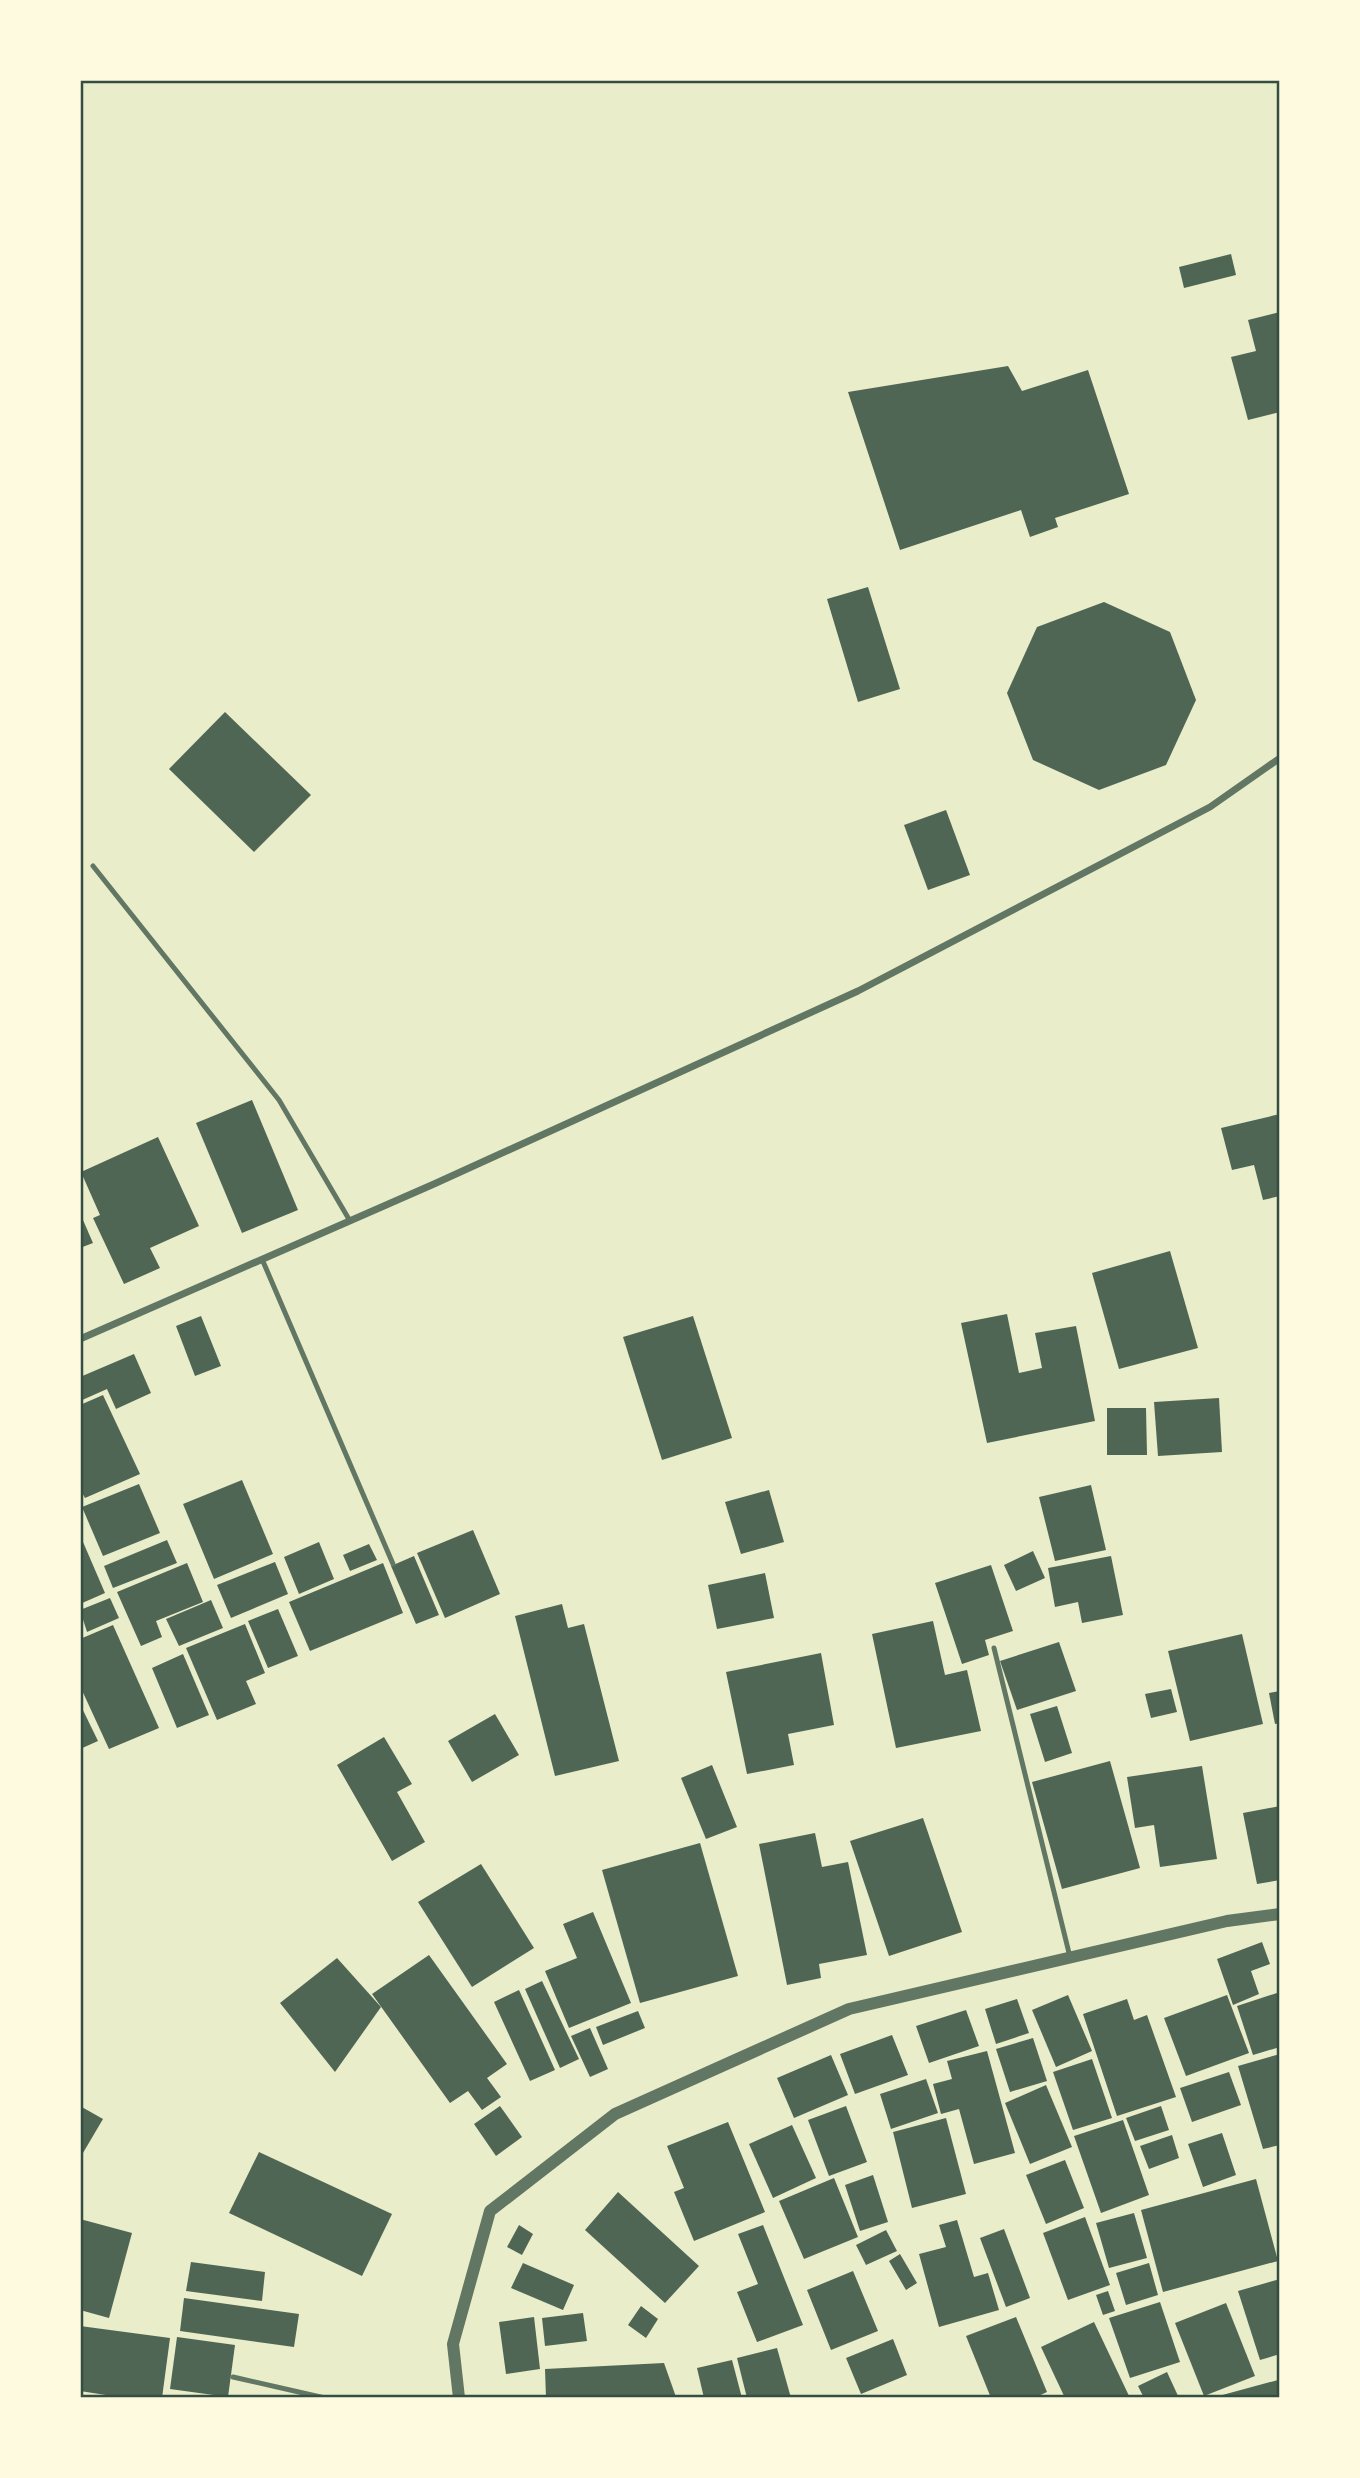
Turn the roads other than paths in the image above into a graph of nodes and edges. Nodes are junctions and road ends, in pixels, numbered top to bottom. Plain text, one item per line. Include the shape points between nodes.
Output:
1 (1279, 758) edge
2 (93, 866) dead end
3 (350, 1221) junction
4 (262, 1259) junction
5 (80, 1339) edge
6 (393, 1564) dead end
7 (994, 1648) dead end
8 (1279, 1914) edge
9 (1070, 1957) junction
10 (233, 2376) dead end
11 (325, 2398) edge
12 (459, 2398) edge

1 - 3 street via 1210,807 858,991
2 - 3 lane via 279,1100
3 - 4 street
4 - 5 street
4 - 6 lane
7 - 9 lane
8 - 9 street via 1227,1920
9 - 12 street via 849,2010 615,2114 490,2211 453,2344
10 - 11 lane

